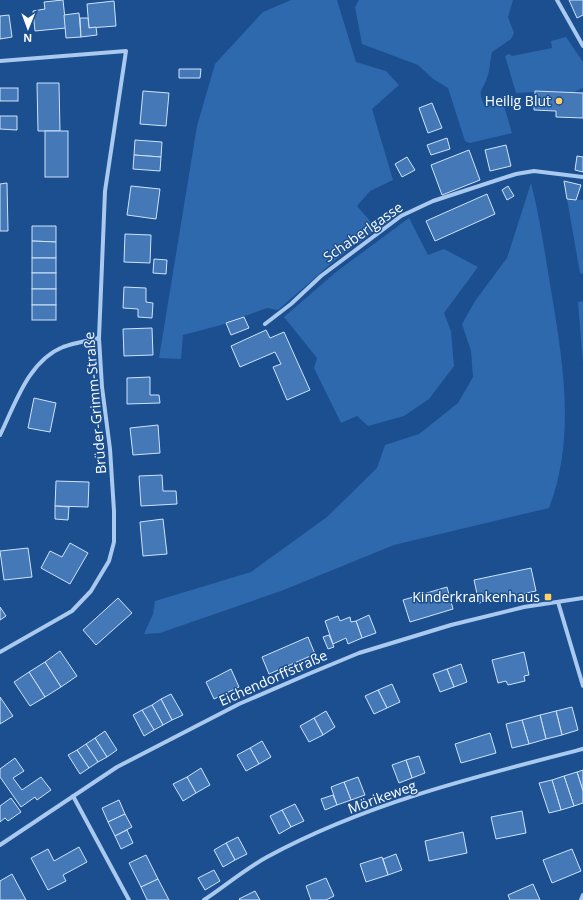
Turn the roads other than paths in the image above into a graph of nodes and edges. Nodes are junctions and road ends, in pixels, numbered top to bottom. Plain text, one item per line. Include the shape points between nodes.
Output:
1 (557, 0) edge
2 (583, 46) edge
3 (0, 61) edge
4 (583, 177) edge
5 (265, 324) dead end
6 (99, 338) junction
7 (0, 435) edge
8 (583, 598) edge
9 (558, 602) junction
10 (0, 652) edge
11 (583, 686) edge
12 (583, 749) edge
13 (73, 796) junction
14 (0, 845) edge
15 (583, 895) edge
16 (128, 900) edge
17 (204, 900) edge
18 (581, 900) edge

1 - 2 street
3 - 6 street, Brüder-Grimm-Straße via 126,51 105,191
4 - 5 street, Schaberlgasse via 534,171 516,174 433,201 401,216 321,276
6 - 7 street via 62,347 35,369 24,385
6 - 10 street, Brüder-Grimm-Straße via 114,511 114,542 109,560 91,591 72,611
8 - 9 street, Eichendorffstraße
9 - 11 street
9 - 13 street, Eichendorffstraße via 524,607 451,625 353,656 194,726 117,767
12 - 17 street, Mörikeweg via 464,780 327,829 267,857
13 - 14 street, Eichendorffstraße
13 - 16 street
15 - 18 street

